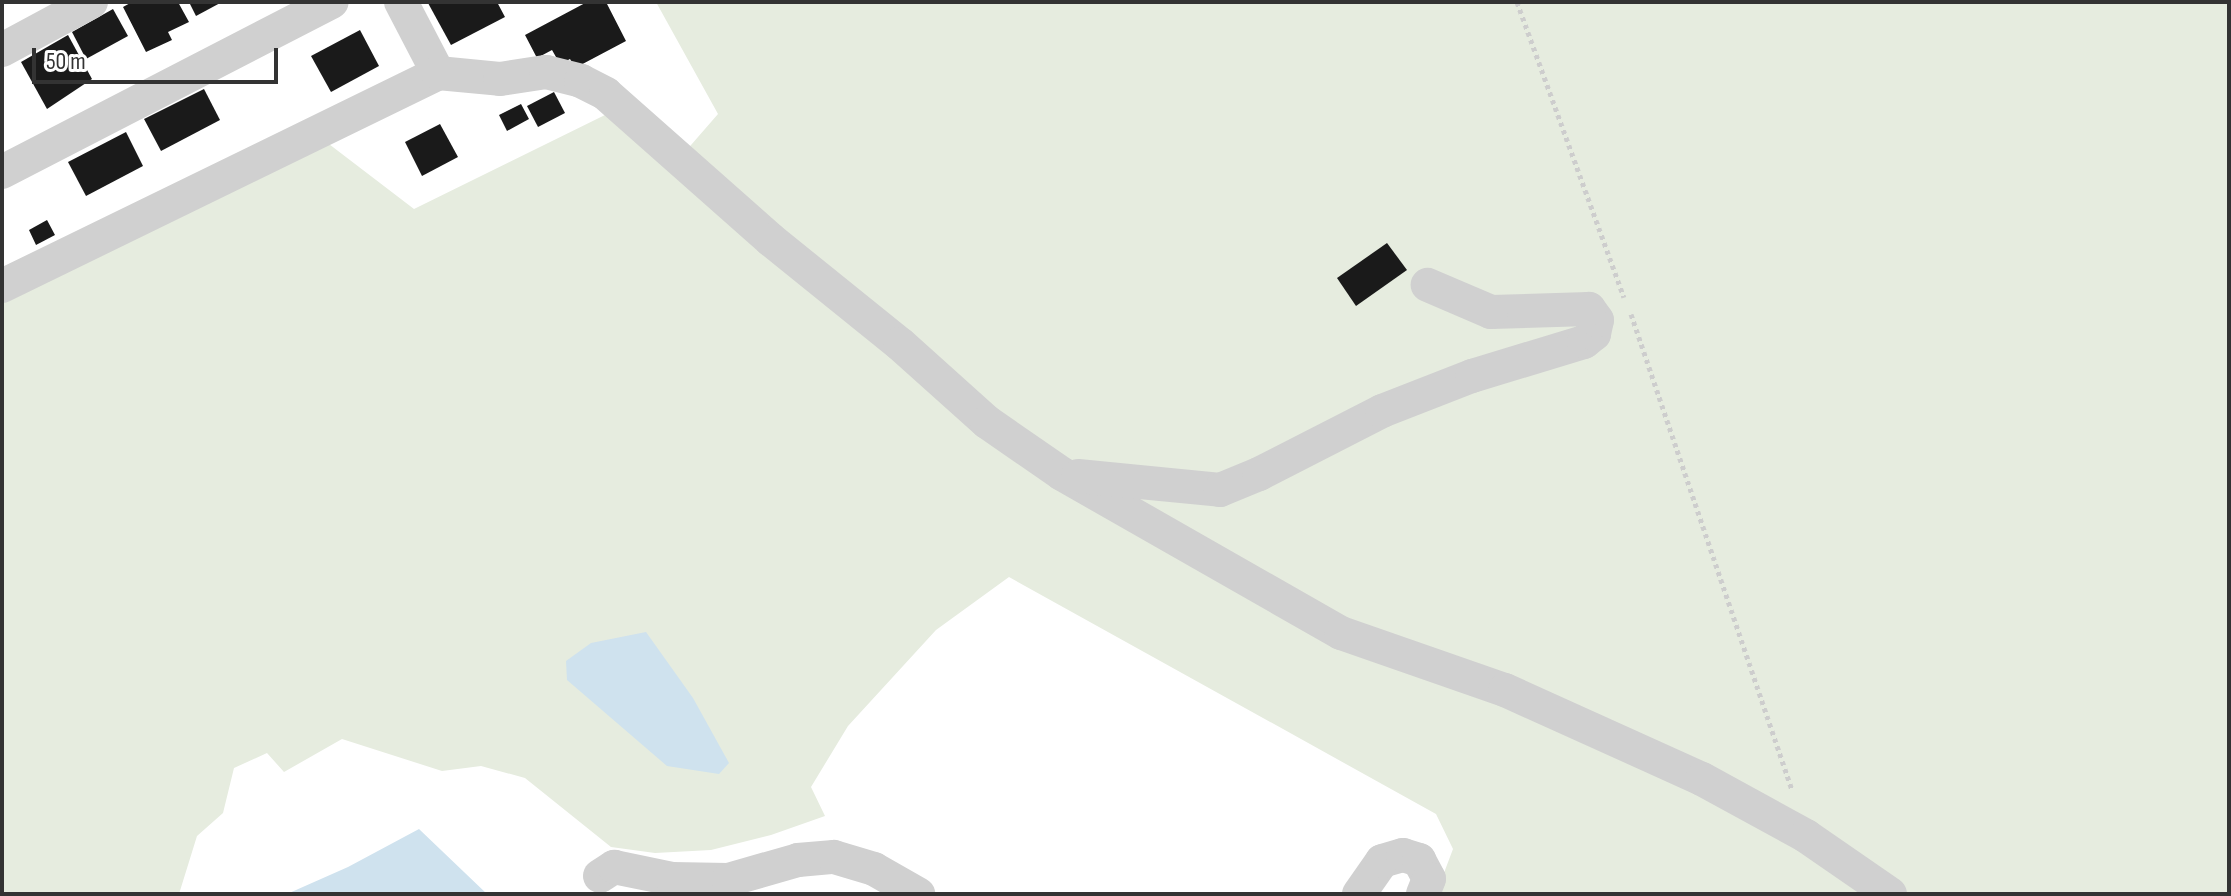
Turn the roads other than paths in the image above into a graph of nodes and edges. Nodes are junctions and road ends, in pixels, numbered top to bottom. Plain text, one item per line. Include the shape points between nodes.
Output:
1 (91, 2) edge
2 (332, 2) edge
3 (401, 2) edge
4 (2, 50) edge
5 (438, 73) junction
6 (2, 172) edge
7 (1428, 285) dead end
8 (2, 286) edge
9 (1062, 474) junction
10 (600, 876) dead end
11 (918, 894) edge
12 (1359, 894) edge
13 (1423, 894) edge
14 (1890, 894) edge

1 - 4 street
2 - 6 street
3 - 5 street
5 - 8 street
5 - 9 street via 500,79 546,72 606,94 987,422
7 - 9 street via 1491,312 1589,309 1597,320 1594,334 1584,342 1472,376 1382,411 1220,490
9 - 14 street via 1341,633 1505,690 1702,779 1806,836
10 - 11 street via 614,867 672,879 728,880 798,860 834,857 874,869
12 - 13 street via 1382,861 1403,855 1419,860 1429,879

